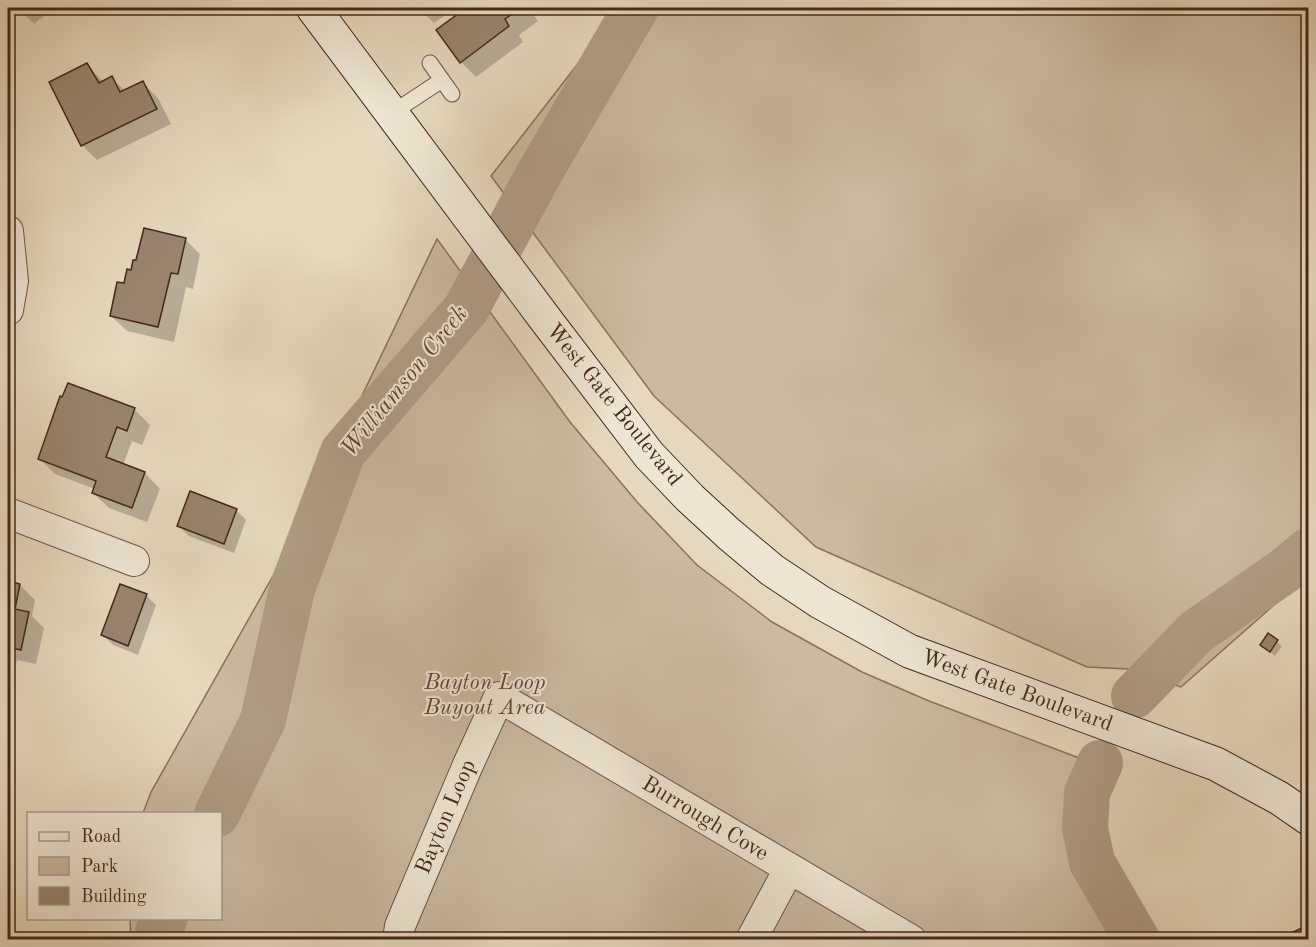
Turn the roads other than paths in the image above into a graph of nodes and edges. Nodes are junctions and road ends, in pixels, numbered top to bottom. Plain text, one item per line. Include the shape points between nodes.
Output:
1 (313, 8) edge
2 (430, 63) dead end
3 (442, 80) junction
4 (452, 94) dead end
5 (392, 113) junction
6 (8, 231) edge
7 (8, 310) edge
8 (8, 513) edge
9 (134, 561) dead end
10 (499, 697) joint
11 (1308, 818) edge
12 (789, 869) junction
13 (398, 939) edge
14 (751, 939) edge
15 (911, 939) edge

1 - 5 main road, West Gate Boulevard
2 - 3 lane
3 - 4 lane
3 - 5 lane
5 - 11 main road, West Gate Boulevard via 649,455 690,498 772,570 810,596 909,651 1216,764
6 - 7 street via 13,281
8 - 9 street
10 - 12 street, Burrough Cove
10 - 13 street, Bayton Loop via 400,926
12 - 14 street
12 - 15 street, Burrough Cove

